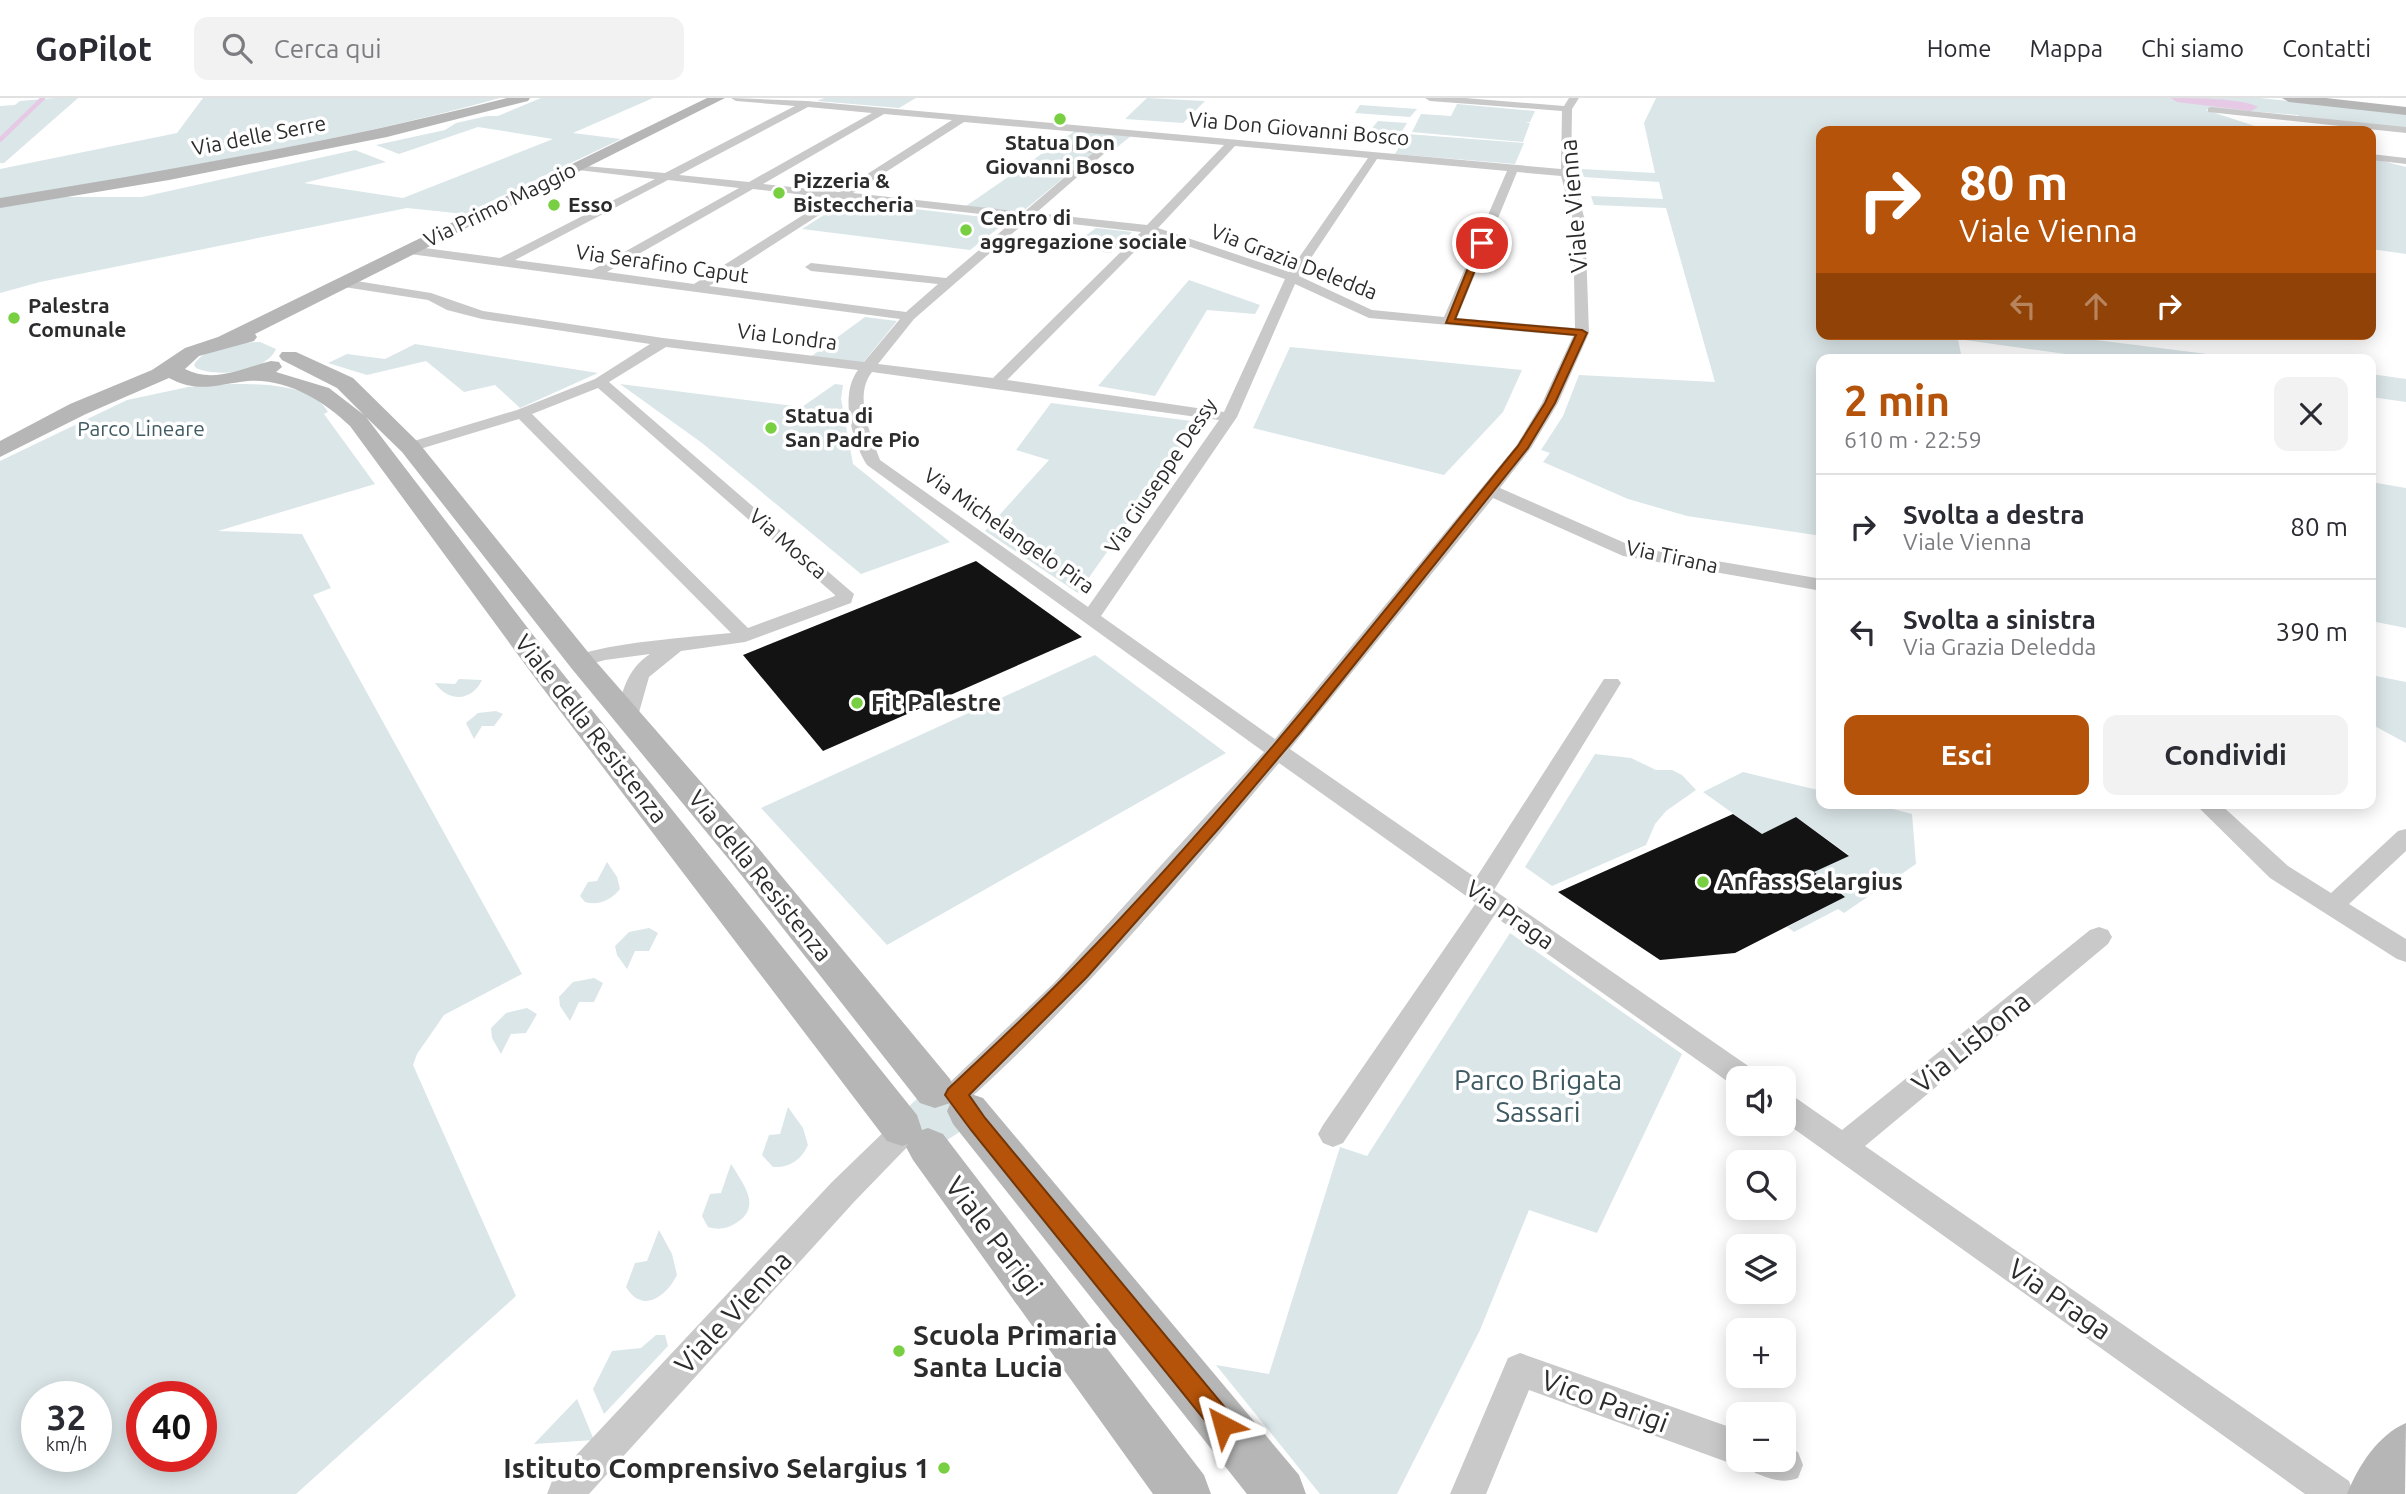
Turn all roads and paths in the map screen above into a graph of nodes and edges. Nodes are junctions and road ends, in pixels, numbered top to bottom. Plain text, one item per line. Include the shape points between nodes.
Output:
1 (509, 98) edge
2 (523, 98) edge
3 (538, 98) edge
4 (718, 98) edge
5 (736, 98) edge
6 (1430, 98) edge
7 (1574, 98) edge
8 (2289, 98) edge
9 (807, 104) junction
10 (1567, 109) junction
11 (883, 111) junction
12 (2406, 111) edge
13 (963, 118) junction
14 (2262, 126) edge
15 (2367, 126) edge
16 (2376, 127) edge
17 (408, 129) junction
18 (2406, 130) edge
19 (1233, 142) junction
20 (1057, 146) dead end
21 (1375, 155) junction
22 (2376, 158) edge
23 (2406, 161) edge
24 (578, 167) junction
25 (1514, 167) junction
26 (1566, 173) junction
27 (666, 176) junction
28 (751, 186) junction
29 (841, 195) junction
30 (0, 203) edge
31 (1026, 216) junction
32 (1150, 229) junction
33 (410, 250) junction
34 (502, 262) junction
35 (811, 267) dead end
36 (595, 274) junction
37 (1292, 277) junction
38 (344, 282) junction
39 (951, 282) junction
40 (695, 289) junction
41 (282, 314) junction
42 (909, 316) junction
43 (1449, 321) junction
44 (1582, 333) junction
45 (225, 341) junction
46 (663, 342) junction
47 (282, 347) junction
48 (174, 366) junction
49 (868, 369) junction
50 (251, 374) junction
51 (195, 380) junction
52 (600, 382) junction
53 (996, 383) junction
54 (107, 398) junction
55 (522, 413) junction
56 (1229, 417) junction
57 (410, 447) junction
58 (0, 450) edge
59 (1490, 490) junction
60 (1816, 584) edge
61 (1091, 617) junction
62 (745, 636) junction
63 (684, 646) junction
64 (581, 662) junction
65 (1611, 683) dead end
66 (628, 718) junction
67 (1276, 751) junction
68 (2211, 809) edge
69 (2406, 837) edge
70 (1485, 898) junction
71 (2332, 906) junction
72 (2099, 937) dead end
73 (2406, 951) edge
74 (1727, 1066) edge
75 (953, 1099) junction
76 (1796, 1114) edge
77 (1333, 1134) dead end
78 (911, 1136) junction
79 (1843, 1146) junction
80 (1726, 1444) edge
81 (2406, 1449) edge
82 (565, 1494) edge
83 (1185, 1494) edge
84 (1280, 1494) edge
85 (1468, 1494) edge
86 (2336, 1494) edge
87 (2373, 1494) edge

1 - 17 street
2 - 17 street, Via delle Serre
3 - 17 street via 446,124
4 - 24 street, Via Primo Maggio
5 - 9 street, Via Don Giovanni Bosco
6 - 10 street
7 - 10 street, Viale Vienna
8 - 12 street
9 - 11 street, Via Don Giovanni Bosco
9 - 27 street
10 - 26 street, Viale Vienna
11 - 13 street, Via Don Giovanni Bosco
11 - 28 street
13 - 19 street, Via Don Giovanni Bosco
13 - 29 street
14 - 15 street via 2211,110
16 - 18 street
17 - 30 street, Via delle Serre
19 - 21 street, Via Don Giovanni Bosco
19 - 32 street
20 - 31 street, Via Michelangelo Pira via 1102,151
21 - 25 street, Via Don Giovanni Bosco
21 - 37 street, Via Giuseppe Dessy
22 - 23 street
24 - 27 street, Via Grazia Deledda
24 - 33 street, Via Primo Maggio
25 - 26 street, Via Don Giovanni Bosco
25 - 43 street
26 - 44 street, Viale Vienna via 1579,220
27 - 28 street, Via Grazia Deledda
27 - 34 street
28 - 29 street, Via Grazia Deledda
28 - 36 street
29 - 31 street, Via Grazia Deledda
29 - 40 street
31 - 32 street, Via Grazia Deledda
31 - 39 street, Via Michelangelo Pira
32 - 37 street, Via Grazia Deledda
32 - 53 street
33 - 34 street, Via Serafino Caput
33 - 38 street, Via Primo Maggio
34 - 36 street, Via Serafino Caput
35 - 39 street
36 - 40 street, Via Serafino Caput
37 - 43 street, Via Grazia Deledda via 1369,314
37 - 56 street, Via Giuseppe Dessy
38 - 41 street, Via Primo Maggio
38 - 46 street, Via Londra via 431,297 482,315
39 - 42 street, Via Michelangelo Pira
40 - 42 street, Via Serafino Caput
41 - 45 street, Via Primo Maggio
41 - 47 street via 272,326
42 - 49 street, Via Michelangelo Pira
43 - 44 street, Via Grazia Deledda
44 - 59 street, Viale Vienna via 1550,403
45 - 47 street via 244,337
45 - 48 street via 192,352
46 - 49 street, Via Londra
46 - 52 street
47 - 50 street
47 - 57 street, Viale della Resistenza via 345,383
48 - 51 street via 181,377
48 - 54 street
49 - 53 street, Via Londra
49 - 61 street, Via Michelangelo Pira via 855,396 873,462
50 - 51 street
50 - 78 street, Viale della Resistenza via 321,391 358,421 549,676
51 - 54 street
52 - 55 street
52 - 62 street, Via Mosca via 845,594 836,603
53 - 56 street, Via Londra
54 - 58 street
55 - 57 street
55 - 62 street
56 - 61 street, Via Giuseppe Dessy
57 - 64 street, Viale della Resistenza
59 - 60 street, Via Tirana via 1629,552
59 - 67 street, Viale Vienna
61 - 67 street, Via Michelangelo Pira
62 - 63 street, Via Mosca
63 - 64 street, Via Mosca via 602,654
63 - 66 street, Via Mosca via 657,657 639,675
64 - 66 street, Via della Resistenza
65 - 70 street
66 - 75 street, Via della Resistenza
67 - 70 street, Via Praga
67 - 75 street, Viale Vienna via 1081,972
68 - 71 street via 2279,872
69 - 71 street
70 - 74 street, Via Praga
70 - 77 street
71 - 73 street
72 - 79 street, Via Lisbona
75 - 78 street via 911,1102 901,1119
75 - 84 street
76 - 79 street, Via Praga
78 - 82 street, Viale Vienna via 843,1192
78 - 83 street, Viale Parigi
79 - 86 street, Via Praga
80 - 85 street, Vico Parigi via 1520,1370
81 - 87 street

